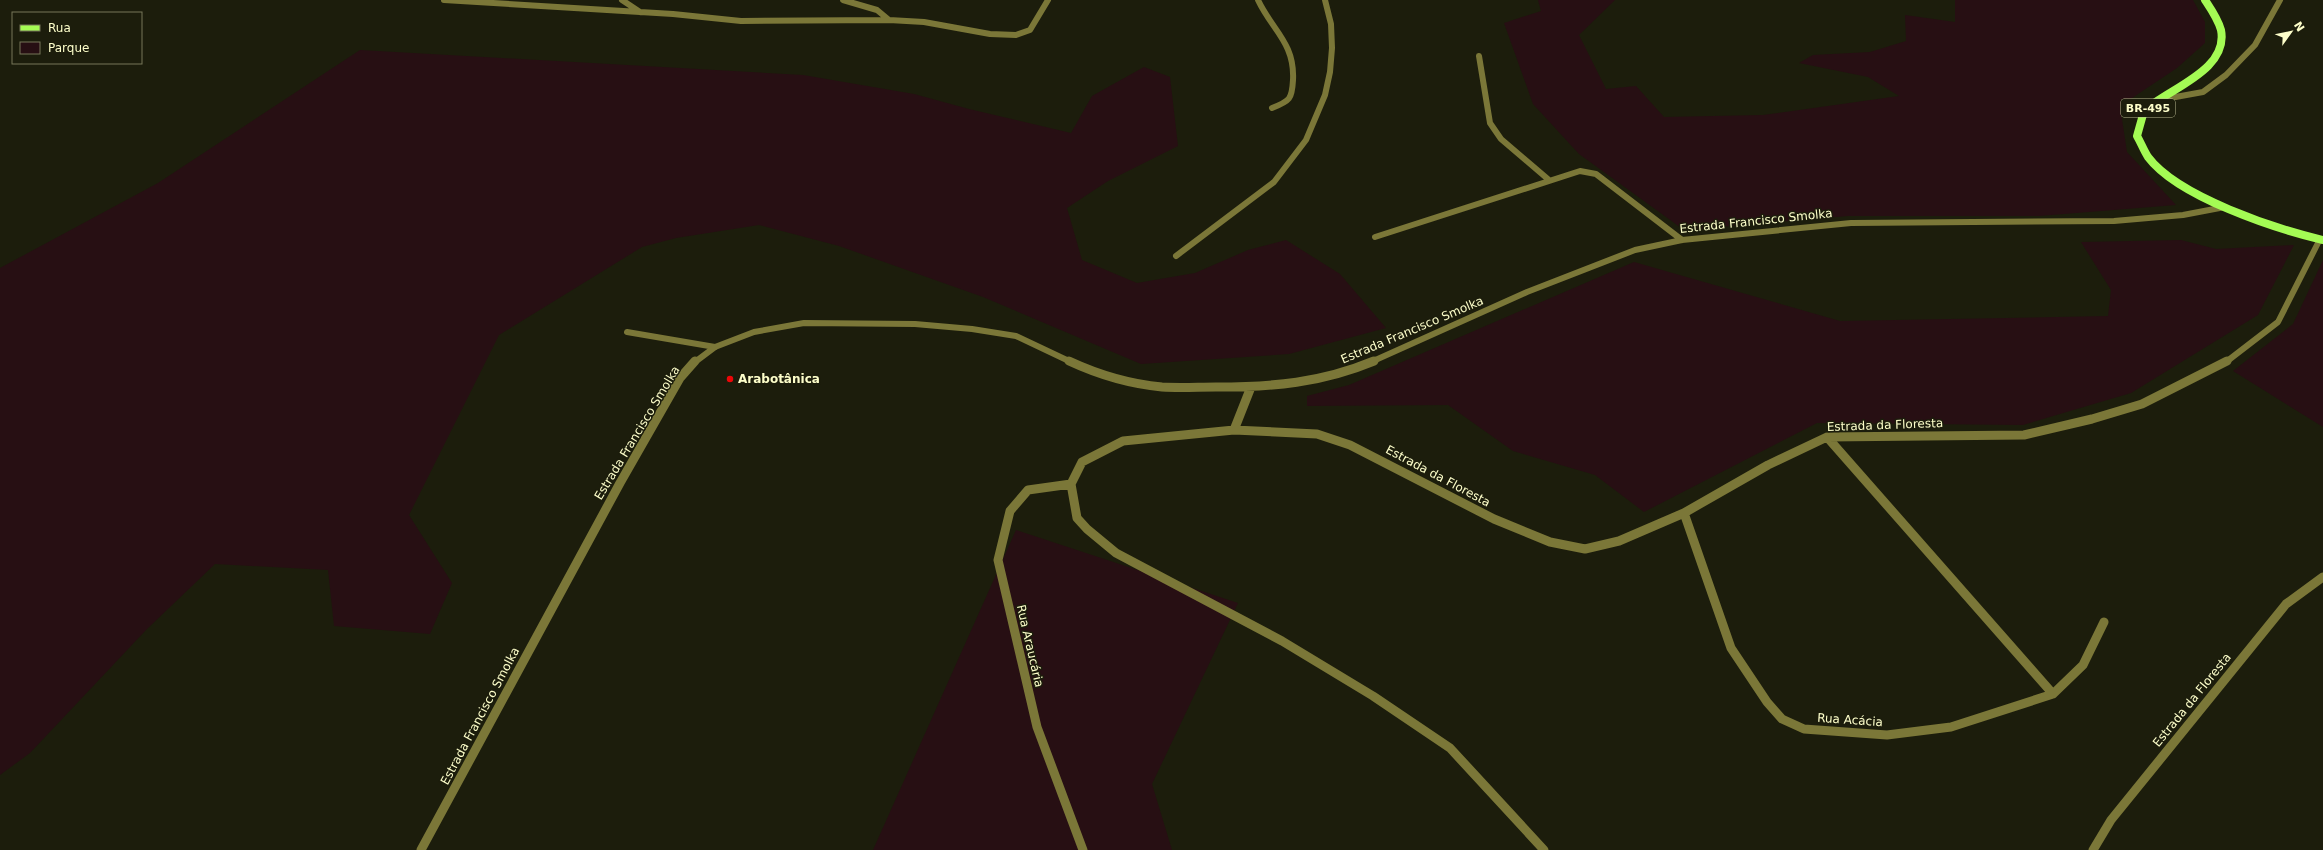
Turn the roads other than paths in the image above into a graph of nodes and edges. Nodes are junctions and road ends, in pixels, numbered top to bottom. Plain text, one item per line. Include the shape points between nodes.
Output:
1 (444, 0) edge
2 (622, 0) edge
3 (843, 0) edge
4 (1048, 0) edge
5 (1258, 0) edge
6 (1325, 0) edge
7 (2205, 0) edge
8 (2280, 0) edge
9 (641, 13) junction
10 (889, 20) junction
11 (1479, 56) dead end
12 (2160, 100) junction
13 (1272, 108) dead end
14 (1549, 180) junction
15 (2225, 207) junction
16 (1375, 237) dead end
17 (2322, 239) edge
18 (1682, 240) junction
19 (1176, 256) dead end
20 (627, 332) dead end
21 (715, 347) junction
22 (1251, 387) junction
23 (1234, 430) junction
24 (1827, 437) junction
25 (1070, 484) junction
26 (1684, 513) junction
27 (2323, 577) edge
28 (2104, 622) dead end
29 (2054, 694) junction
30 (421, 850) edge
31 (1082, 850) edge
32 (1544, 850) edge
33 (2093, 850) edge

1 - 9 street
2 - 9 street
3 - 10 street via 877,10
4 - 10 street via 1030,30 1016,35 990,34 924,22
5 - 13 street via 1292,57 1292,95 1285,103
6 - 19 street via 1332,22 1331,71 1322,109 1302,147 1276,180
7 - 12 main road, BR-495 via 2221,33 2220,50 2204,70
8 - 12 street via 2255,44 2226,75 2203,92
9 - 10 street via 741,21
11 - 14 street via 1490,123 1494,132
12 - 15 main road, BR-495 via 2143,112 2137,127 2141,149 2171,178
14 - 16 street
14 - 18 street via 1588,170
15 - 17 main road, BR-495 via 2276,226
15 - 18 street, Estrada Francisco Smolka via 2183,215 2114,221 1851,223
17 - 24 street, Estrada da Floresta via 2278,322 2223,364 2142,404 2024,435
18 - 22 street, Estrada Francisco Smolka via 1635,250 1527,292 1424,340 1347,372 1301,382
20 - 21 street
21 - 22 street, Estrada Francisco Smolka via 754,332 804,323 915,324 1016,336 1094,373 1161,386
21 - 30 street, Estrada Francisco Smolka via 699,357 680,378 620,483
22 - 23 street
23 - 25 street, Estrada da Floresta via 1124,441 1082,462
23 - 26 street, Estrada da Floresta via 1317,434 1350,445 1494,520 1557,544 1585,549 1619,541
24 - 26 street, Estrada da Floresta via 1768,465
24 - 29 street
25 - 31 street, Rua Araucária via 1028,490 1010,511 998,560 1037,727
25 - 32 street via 1078,518 1116,553 1282,640 1373,696 1450,748
26 - 29 street, Rua Acácia via 1731,648 1767,702 1782,719 1804,729 1887,735 1951,727
27 - 33 street, Estrada da Floresta via 2286,604 2111,820
28 - 29 street, Rua Acácia via 2083,665

